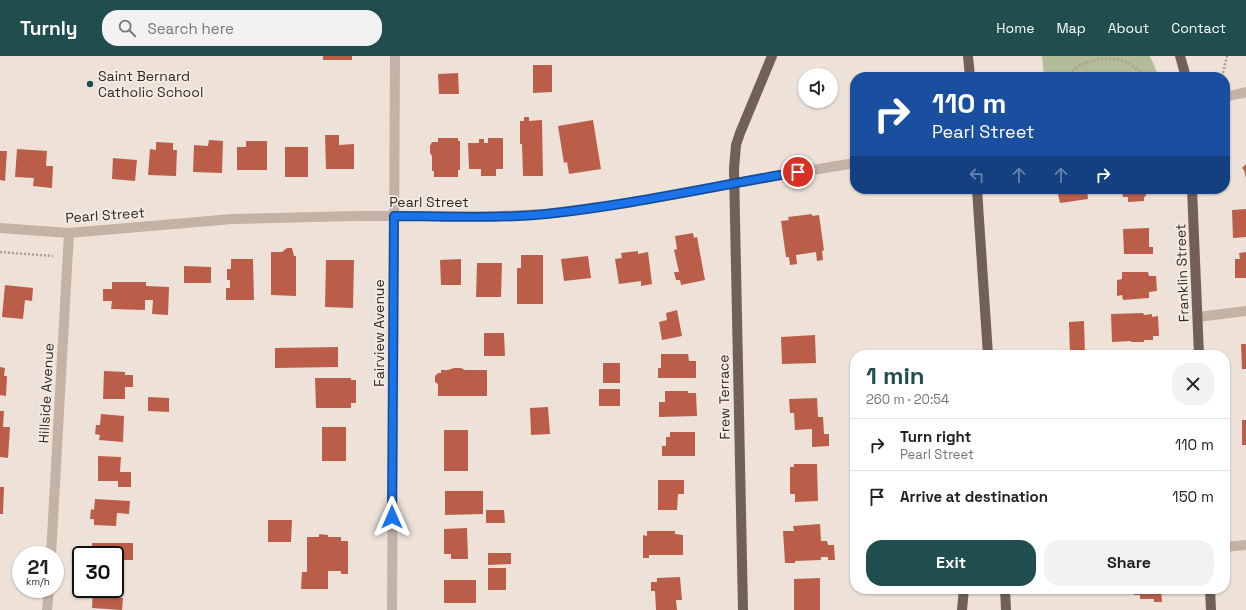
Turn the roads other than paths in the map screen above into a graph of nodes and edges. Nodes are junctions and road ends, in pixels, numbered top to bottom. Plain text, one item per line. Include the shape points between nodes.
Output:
1 (395, 56) edge
2 (772, 56) edge
3 (968, 56) edge
4 (1180, 56) edge
5 (970, 72) edge
6 (1185, 72) edge
7 (1246, 92) edge
8 (1230, 96) edge
9 (850, 164) edge
10 (734, 183) junction
11 (977, 194) edge
12 (1192, 194) edge
13 (394, 216) junction
14 (0, 228) edge
15 (69, 233) junction
16 (1246, 311) edge
17 (1198, 317) junction
18 (986, 350) edge
19 (1199, 350) edge
20 (1246, 545) edge
21 (51, 546) edge
22 (1230, 547) edge
23 (964, 594) edge
24 (1005, 594) edge
25 (1210, 594) edge
26 (48, 598) edge
27 (47, 610) edge
28 (392, 610) edge
29 (743, 610) edge
30 (962, 610) edge
31 (1006, 610) edge
32 (1211, 610) edge

1 - 13 street, Fairview Avenue
2 - 10 main road, Frew Terrace via 736,145
3 - 5 main road
4 - 6 main road
7 - 8 street
9 - 10 street, Pearl Street
10 - 13 street, Pearl Street via 627,203 545,214
10 - 29 main road, Frew Terrace
11 - 18 main road
12 - 17 main road, Franklin Street
13 - 15 street, Pearl Street via 232,219
13 - 28 street, Fairview Avenue
14 - 15 street, Pearl Street
15 - 21 street, Hillside Avenue
16 - 17 street
17 - 19 main road, Franklin Street
20 - 22 street
23 - 30 main road
24 - 31 main road
25 - 32 main road
26 - 27 street

